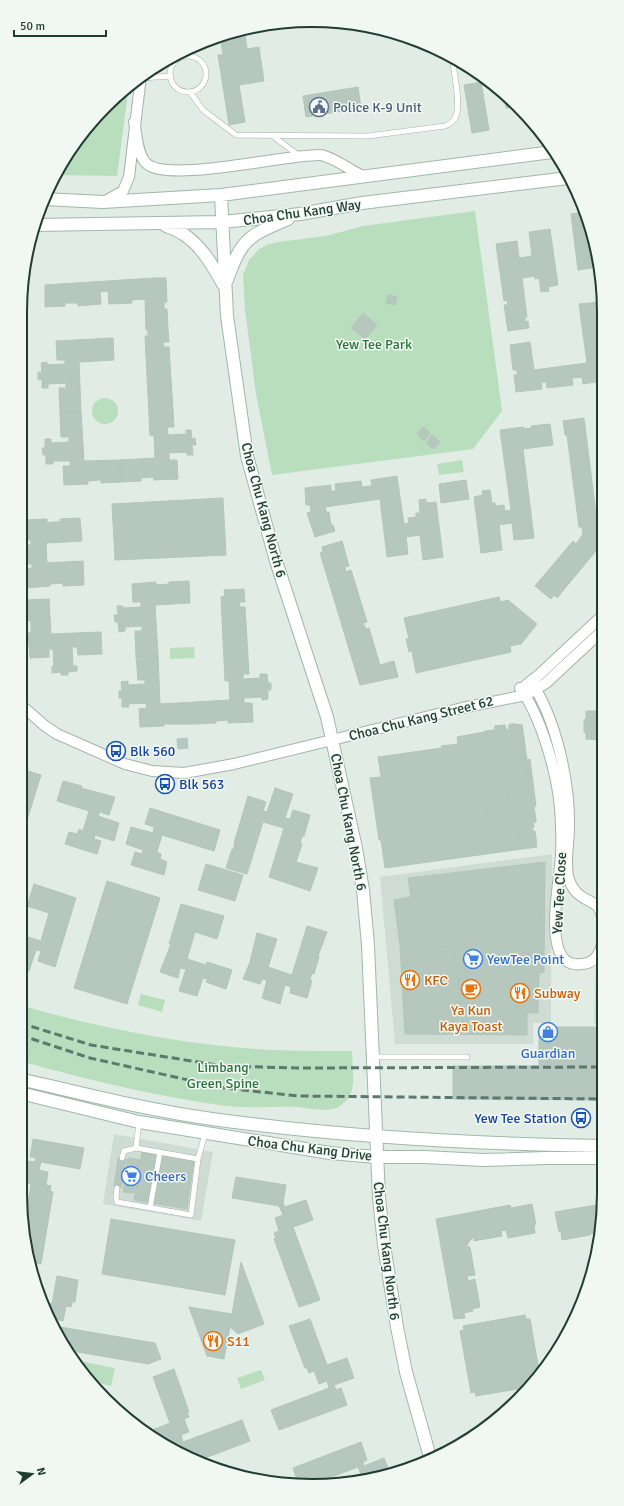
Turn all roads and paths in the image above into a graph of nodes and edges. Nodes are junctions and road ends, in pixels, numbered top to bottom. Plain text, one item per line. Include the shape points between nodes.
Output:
1 (190, 56) joint
2 (185, 57) edge
3 (175, 62) edge
4 (453, 64) edge
5 (171, 76) junction
6 (152, 77) edge
7 (140, 86) edge
8 (190, 92) junction
9 (134, 122) junction
10 (272, 135) junction
11 (548, 153) edge
12 (301, 157) junction
13 (363, 176) junction
14 (564, 179) edge
15 (221, 195) junction
16 (51, 199) edge
17 (103, 202) junction
18 (300, 214) junction
19 (222, 222) junction
20 (163, 224) junction
21 (41, 225) edge
22 (224, 287) junction
23 (597, 621) edge
24 (597, 636) edge
25 (534, 685) junction
26 (523, 692) junction
27 (27, 710) edge
28 (332, 740) junction
29 (597, 906) edge
30 (597, 956) edge
31 (372, 1056) junction
32 (467, 1057) dead end
33 (27, 1081) edge
34 (27, 1095) edge
35 (139, 1122) junction
36 (205, 1134) junction
37 (376, 1137) junction
38 (597, 1146) edge
39 (136, 1148) junction
40 (160, 1152) junction
41 (376, 1157) junction
42 (122, 1158) dead end
43 (597, 1158) edge
44 (198, 1159) junction
45 (117, 1188) dead end
46 (150, 1208) junction
47 (429, 1454) edge

1 - 2 lane
1 - 8 lane via 203,64 205,70 202,85
3 - 5 lane
4 - 10 lane via 457,114 454,120 444,126 368,136
5 - 6 lane
5 - 8 lane via 176,87
7 - 9 street
8 - 10 lane via 203,110 232,134
9 - 12 street via 142,157 146,163 160,170 228,166
9 - 17 street via 127,185 117,196
10 - 12 lane
11 - 13 main road, Choa Chu Kang Way
12 - 13 street via 328,157
13 - 15 main road, Choa Chu Kang Way
14 - 18 main road, Choa Chu Kang Way
15 - 17 main road, Choa Chu Kang Way
15 - 19 main road, Choa Chu Kang North 6
16 - 17 main road, Choa Chu Kang Way
18 - 19 main road, Choa Chu Kang Way
18 - 22 main road via 255,233 244,244 234,261
19 - 20 main road, Choa Chu Kang Way
19 - 22 main road, Choa Chu Kang North 6
20 - 21 main road, Choa Chu Kang Way
20 - 22 main road via 184,234 212,264
22 - 28 main road, Choa Chu Kang North 6 via 247,456 276,561 313,670
23 - 25 street, Choa Chu Kang Street 62
24 - 25 street, Choa Chu Kang Street 62 via 546,683
25 - 26 street, Choa Chu Kang Street 62
25 - 29 street, Yew Tee Close via 557,745 568,791 568,875 572,889
26 - 28 street, Choa Chu Kang Street 62
26 - 30 street, Yew Tee Close via 539,723 557,786 561,854 557,885 556,938 559,951 565,960 572,964 586,964
27 - 28 street, Choa Chu Kang Street 62 via 57,734 125,764 152,771 184,773 234,764
28 - 31 main road, Choa Chu Kang North 6 via 363,890
31 - 32 lane
31 - 37 main road, Choa Chu Kang North 6
33 - 37 main road, Choa Chu Kang Drive via 111,1101 212,1119
34 - 35 main road, Choa Chu Kang Drive
35 - 36 main road, Choa Chu Kang Drive
35 - 39 lane
36 - 41 main road, Choa Chu Kang Drive via 330,1153
36 - 44 lane
37 - 38 main road, Choa Chu Kang Drive
37 - 41 main road, Choa Chu Kang North 6
39 - 40 lane
39 - 42 lane via 124,1151
40 - 44 lane
40 - 46 lane
41 - 43 main road, Choa Chu Kang Drive via 483,1160
41 - 47 main road, Choa Chu Kang North 6 via 384,1245 397,1327 406,1372
44 - 46 lane via 191,1215
45 - 46 lane via 117,1202

